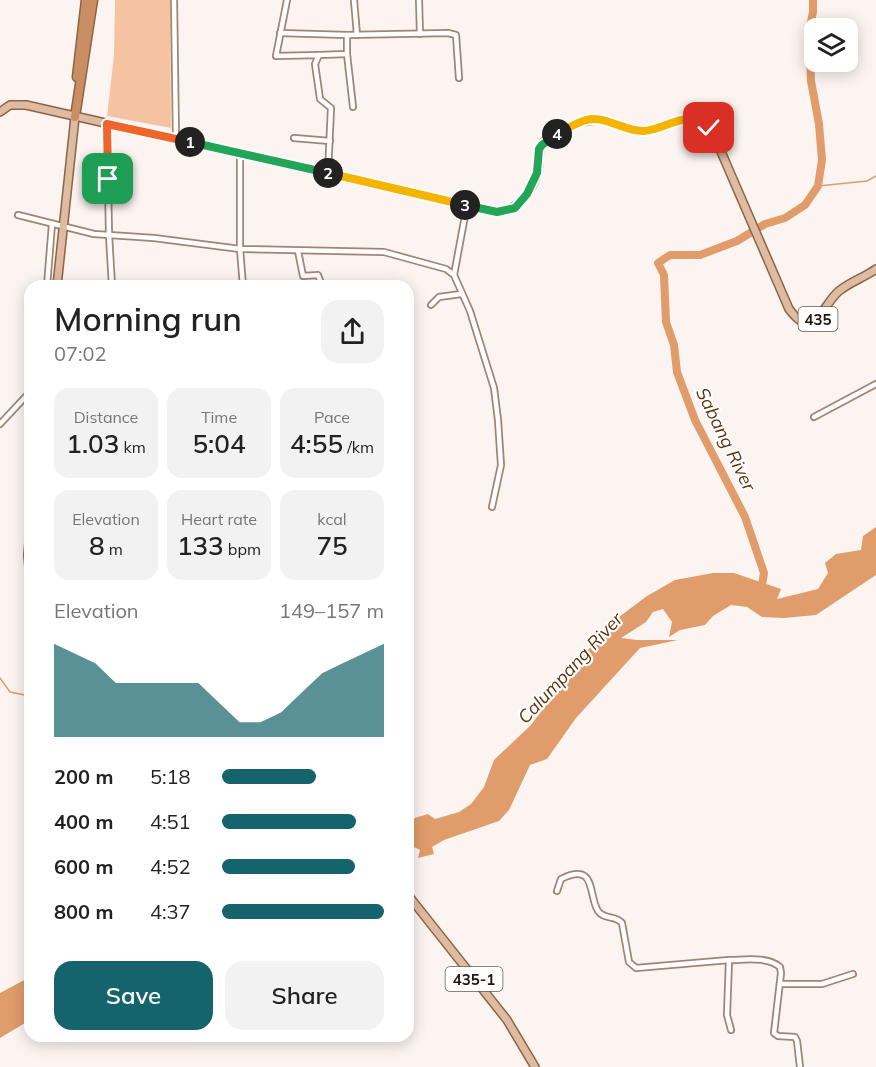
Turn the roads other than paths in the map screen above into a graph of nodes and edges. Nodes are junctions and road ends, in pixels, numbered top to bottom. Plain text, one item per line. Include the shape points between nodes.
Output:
1 (86, 0) edge
2 (93, 0) edge
3 (174, 0) edge
4 (286, 0) edge
5 (354, 0) edge
6 (419, 0) edge
7 (280, 33) junction
8 (420, 34) junction
9 (347, 35) junction
10 (357, 35) junction
11 (347, 54) junction
12 (319, 55) junction
13 (459, 78) dead end
14 (353, 107) dead end
15 (0, 112) edge
16 (75, 117) junction
17 (107, 124) junction
18 (294, 138) dead end
19 (176, 139) junction
20 (330, 141) junction
21 (240, 153) junction
22 (328, 173) junction
23 (467, 205) junction
24 (18, 215) dead end
25 (52, 224) junction
26 (63, 227) junction
27 (109, 235) junction
28 (240, 249) junction
29 (298, 250) junction
30 (876, 269) edge
31 (454, 275) junction
32 (47, 280) edge
33 (58, 280) edge
34 (112, 280) edge
35 (243, 280) edge
36 (320, 280) edge
37 (461, 294) junction
38 (430, 305) dead end
39 (876, 384) edge
40 (24, 398) edge
41 (814, 417) dead end
42 (0, 424) edge
43 (492, 507) dead end
44 (557, 891) dead end
45 (414, 903) edge
46 (729, 960) junction
47 (853, 974) dead end
48 (780, 984) junction
49 (731, 1030) dead end
50 (536, 1067) edge
51 (800, 1067) edge

1 - 16 highway
2 - 16 highway
3 - 19 street
4 - 7 street
5 - 10 street
6 - 8 street
7 - 9 street
7 - 12 street via 276,56
8 - 10 street
8 - 13 street via 456,35
9 - 10 street
9 - 11 street
11 - 12 street
11 - 14 street
12 - 20 street via 316,80 320,99 331,108
15 - 16 main road, 435 via 6,106 20,104
16 - 17 main road, 435
16 - 26 main road
17 - 19 main road, 435
17 - 27 street
18 - 20 street
19 - 21 main road, 435
20 - 22 street
21 - 22 main road, 435
21 - 28 street
22 - 23 main road, 435
23 - 30 main road, 435 via 497,212 515,208 537,173 542,145 586,120 608,121 640,131 689,118 702,122 713,133 796,319 814,323 839,291
23 - 31 street
24 - 25 street
25 - 26 street
25 - 32 street
26 - 27 street
26 - 33 main road
27 - 28 street
27 - 34 street
28 - 29 street
28 - 35 street
29 - 31 street via 384,252 447,269
29 - 36 street via 303,276 318,275
31 - 37 street
37 - 38 street via 440,297
37 - 43 street via 491,375 498,420 501,465
39 - 41 street
40 - 42 street
44 - 46 street via 561,879 569,875 588,880 600,914 620,920 629,962 636,968
45 - 50 main road, 435-1 via 507,1020
46 - 48 street via 776,963 780,967
46 - 49 street via 727,1015
47 - 48 street via 822,984
48 - 51 street via 774,1033 795,1037

